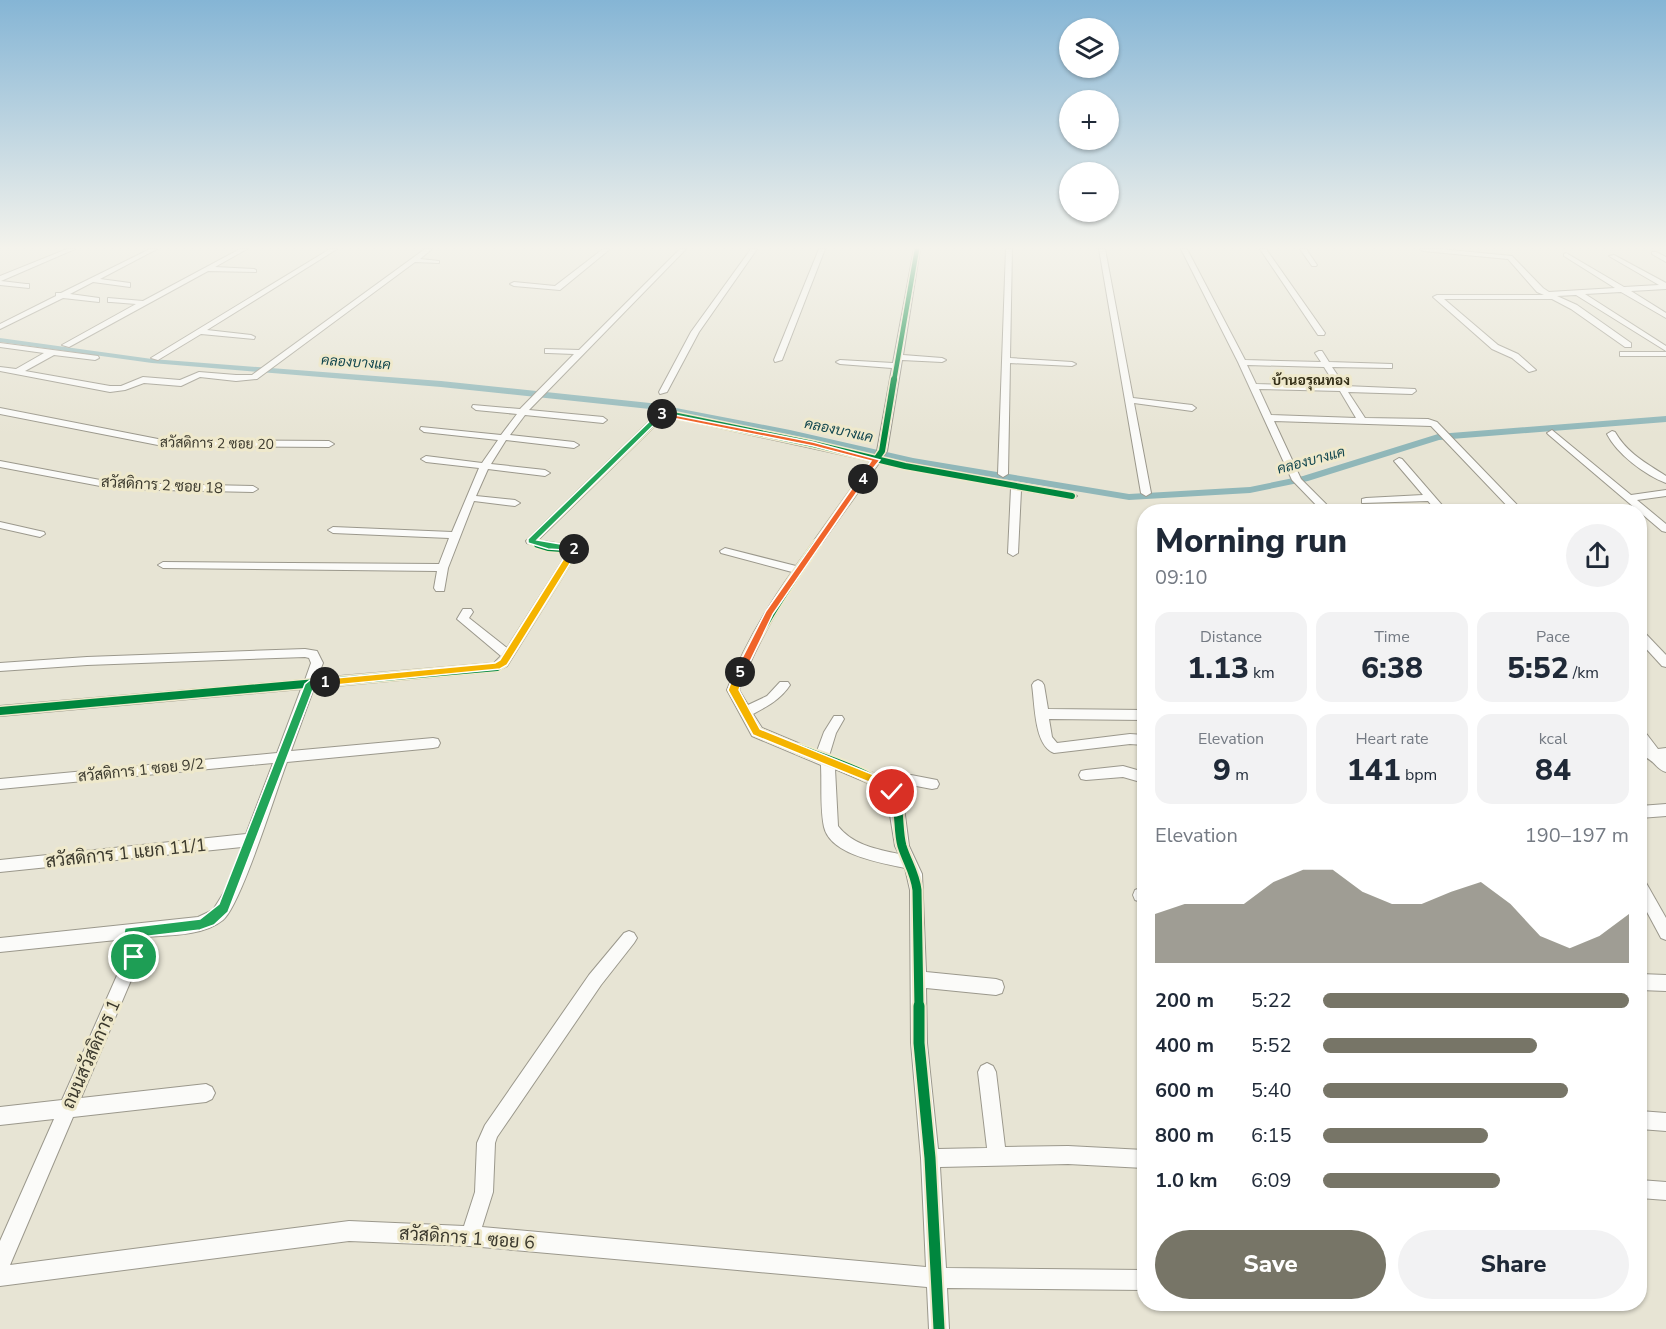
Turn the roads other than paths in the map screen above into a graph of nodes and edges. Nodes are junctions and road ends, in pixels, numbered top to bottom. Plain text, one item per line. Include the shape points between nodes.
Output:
1 (30, 311) edge
2 (129, 311) edge
3 (231, 311) edge
4 (344, 311) edge
5 (621, 311) edge
6 (710, 311) edge
7 (797, 311) edge
8 (906, 311) edge
9 (1007, 311) edge
10 (1114, 311) edge
11 (1216, 311) edge
12 (1306, 311) edge
13 (1453, 311) edge
14 (1580, 311) edge
15 (1606, 311) edge
16 (0, 327) edge
17 (198, 331) junction
18 (1321, 333) dead end
19 (251, 337) dead end
20 (0, 345) edge
21 (66, 345) dead end
22 (1628, 345) dead end
23 (1666, 349) edge
24 (548, 351) dead end
25 (53, 352) junction
26 (580, 352) junction
27 (1319, 353) dead end
28 (1623, 354) dead end
29 (1666, 354) edge
30 (95, 358) dead end
31 (155, 358) dead end
32 (778, 360) dead end
33 (942, 360) dead end
34 (1006, 360) junction
35 (898, 361) junction
36 (840, 362) dead end
37 (1242, 362) junction
38 (1072, 364) dead end
39 (1326, 364) junction
40 (1389, 366) dead end
41 (0, 369) edge
42 (1532, 370) dead end
43 (17, 372) junction
44 (1253, 386) junction
45 (1342, 389) junction
46 (1412, 391) dead end
47 (663, 392) dead end
48 (1130, 400) junction
49 (476, 407) dead end
50 (1192, 408) dead end
51 (0, 411) edge
52 (522, 412) junction
53 (1267, 418) junction
54 (603, 420) dead end
55 (1363, 421) junction
56 (424, 429) dead end
57 (1552, 433) dead end
58 (1612, 434) dead end
59 (504, 437) junction
60 (329, 444) dead end
61 (574, 445) dead end
62 (879, 456) junction
63 (426, 459) dead end
64 (1399, 461) dead end
65 (0, 464) edge
66 (485, 465) junction
67 (545, 473) dead end
68 (1003, 474) dead end
69 (1666, 480) edge
70 (1016, 486) junction
71 (253, 489) dead end
72 (1666, 493) edge
73 (1146, 494) dead end
74 (1072, 496) dead end
75 (470, 498) junction
76 (1431, 498) junction
77 (1629, 498) junction
78 (1366, 501) dead end
79 (515, 503) dead end
80 (1323, 504) edge
81 (1436, 504) edge
82 (1511, 504) edge
83 (1636, 504) edge
84 (1647, 513) edge
85 (0, 525) edge
86 (1666, 529) edge
87 (333, 530) dead end
88 (40, 534) dead end
89 (456, 535) junction
90 (725, 551) dead end
91 (1013, 553) dead end
92 (163, 565) dead end
93 (443, 568) junction
94 (797, 570) junction
95 (440, 588) dead end
96 (467, 612) dead end
97 (1647, 643) edge
98 (508, 655) junction
99 (1666, 663) edge
100 (0, 667) edge
101 (310, 684) junction
102 (784, 685) dead end
103 (1038, 685) dead end
104 (0, 711) edge
105 (746, 712) junction
106 (1042, 714) junction
107 (1137, 715) edge
108 (838, 719) dead end
109 (1137, 739) edge
110 (1647, 742) edge
111 (433, 743) dead end
112 (1660, 753) edge
113 (282, 756) junction
114 (824, 761) junction
115 (1666, 767) edge
116 (1137, 775) edge
117 (1086, 776) dead end
118 (880, 782) junction
119 (0, 784) edge
120 (932, 784) dead end
121 (1666, 810) edge
122 (1647, 811) edge
123 (251, 840) junction
124 (909, 862) junction
125 (0, 866) edge
126 (1647, 899) edge
127 (130, 932) junction
128 (1666, 933) edge
129 (629, 938) dead end
130 (0, 945) edge
131 (918, 979) junction
132 (1647, 982) edge
133 (1666, 983) edge
134 (996, 987) dead end
135 (987, 1072) dead end
136 (206, 1093) dead end
137 (68, 1107) junction
138 (0, 1116) edge
139 (1647, 1121) edge
140 (1666, 1122) edge
141 (997, 1157) junction
142 (930, 1158) junction
143 (1137, 1159) edge
144 (1647, 1190) edge
145 (1666, 1191) edge
146 (470, 1236) junction
147 (0, 1264) edge
148 (0, 1276) edge
149 (936, 1278) junction
150 (1137, 1280) edge
151 (939, 1329) edge

1 - 16 street
2 - 21 street
3 - 17 street
4 - 43 street via 248,378 199,374 181,383 143,380 110,389
5 - 26 street
6 - 47 street
7 - 32 street
8 - 35 street
9 - 34 street
10 - 48 street
11 - 37 street
12 - 18 street
13 - 42 street via 1495,347
14 - 22 street
15 - 23 street
17 - 19 street
17 - 31 street
20 - 25 street
24 - 26 street
25 - 30 street
25 - 43 street
26 - 52 street
27 - 39 street
28 - 29 street
33 - 35 street
34 - 38 street
34 - 68 street
35 - 36 street
35 - 62 street
37 - 39 street
37 - 44 street
39 - 40 street
39 - 45 street
41 - 43 street
44 - 45 street
44 - 53 street
45 - 46 street
45 - 55 street
48 - 50 street
48 - 73 street
49 - 52 street
51 - 60 street, สวัสดิการ 2 ซอย 20 via 163,443
52 - 54 street
52 - 59 street
53 - 55 street
53 - 80 street via 1303,488
55 - 82 street via 1434,424
56 - 59 street
57 - 77 street
58 - 69 street via 1622,450
59 - 61 street
59 - 66 street
62 - 70 street
62 - 94 street
62 - 98 street via 663,413 531,541 575,549
63 - 66 street
64 - 76 street
65 - 71 street, สวัสดิการ 2 ซอย 18 via 116,486
66 - 67 street
66 - 75 street
70 - 74 street
70 - 91 street
72 - 77 street
75 - 79 street
75 - 89 street
76 - 78 street
76 - 81 street
77 - 83 street
84 - 86 street
85 - 88 street
87 - 89 street
89 - 93 street
90 - 94 street
92 - 93 street
93 - 95 street
94 - 105 street via 769,613 736,681 734,690
96 - 98 street via 464,619
97 - 99 street
98 - 101 street via 503,663 489,668
100 - 101 street via 305,652 313,654 317,663
101 - 104 street
101 - 113 street
102 - 105 street via 771,699
103 - 106 street
105 - 114 street via 757,732
106 - 107 street
106 - 109 street via 1046,739 1054,748
108 - 114 street via 830,732
110 - 112 street
111 - 113 street, สวัสดิการ 1 ซอย 9/2
112 - 115 street
113 - 119 street, สวัสดิการ 1 ซอย 9/2
113 - 123 street
114 - 118 street
114 - 124 street via 831,828 837,837 860,850
116 - 117 street via 1121,771
118 - 120 street via 911,780
118 - 124 street via 897,800 902,846
121 - 122 street
123 - 125 street, สวัสดิการ 1 แยก 11/1
123 - 127 street via 232,892 218,915 200,924
124 - 131 street via 917,890
126 - 128 street
127 - 130 street
127 - 137 street, ถนนสวัสดิการ 1 via 138,945
129 - 146 street via 595,980 490,1131 484,1192
131 - 134 street
131 - 142 street via 919,1042
132 - 133 street
135 - 141 street
136 - 137 street
137 - 138 street
137 - 147 street, ถนนสวัสดิการ 1
139 - 140 street
141 - 142 street
141 - 143 street
142 - 149 street
144 - 145 street
146 - 148 street, สวัสดิการ 1 ซอย 6 via 349,1231
146 - 149 street, สวัสดิการ 1 ซอย 6
149 - 150 street, สวัสดิการ 1 ซอย 6
149 - 151 street

